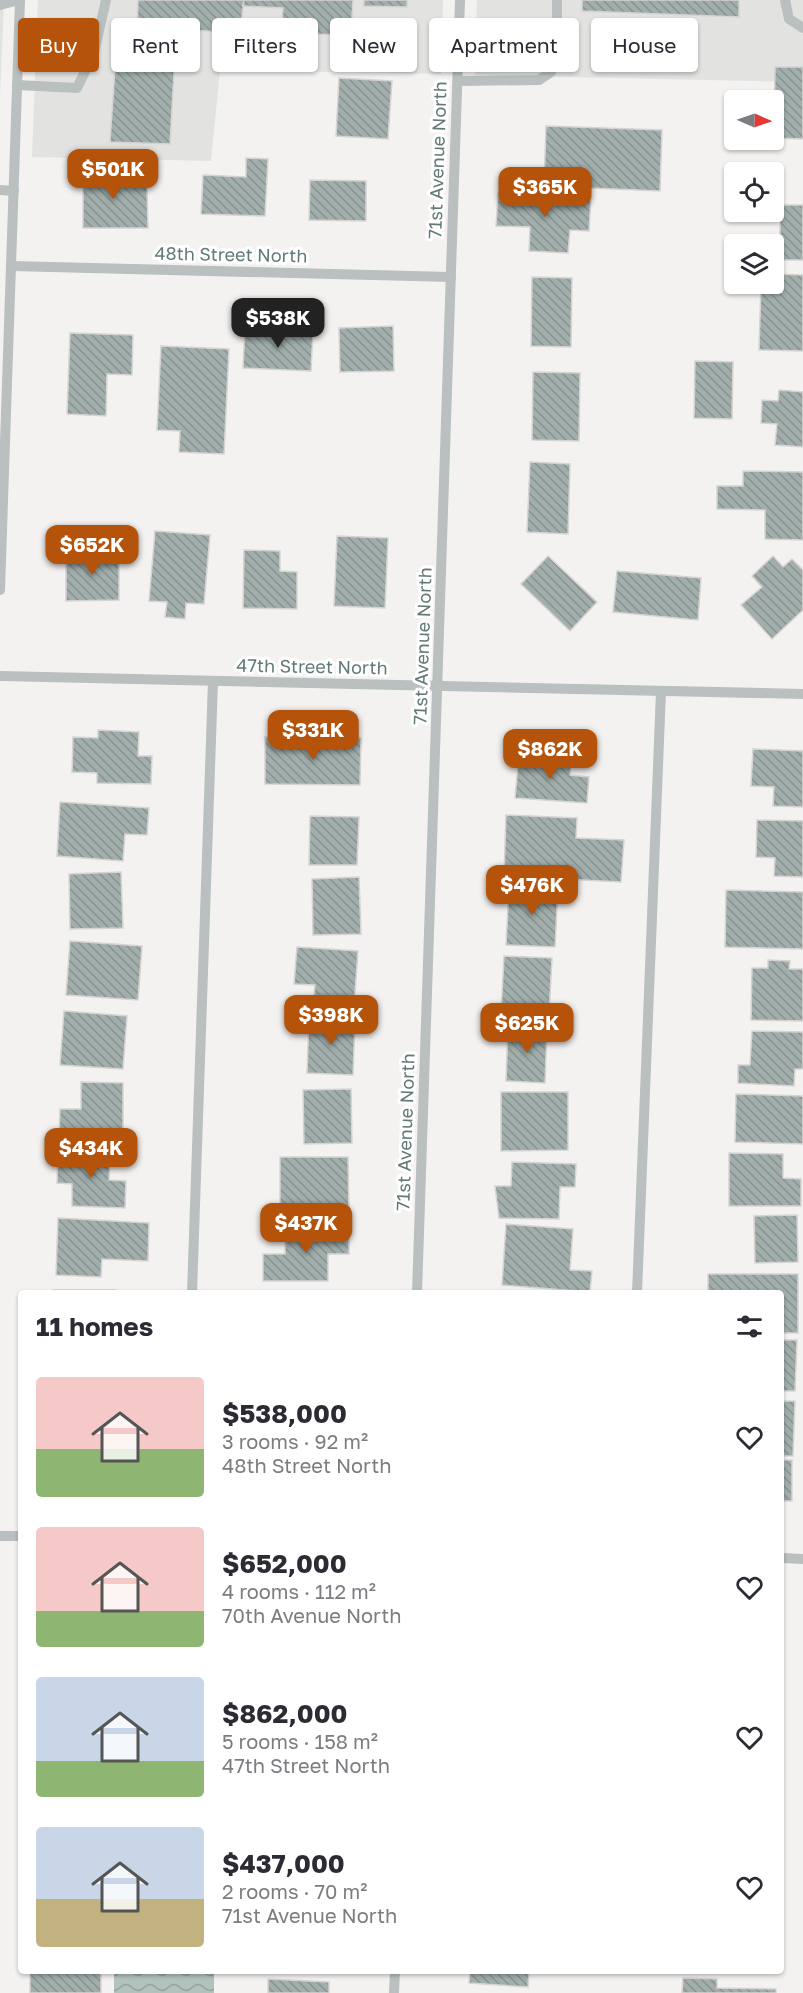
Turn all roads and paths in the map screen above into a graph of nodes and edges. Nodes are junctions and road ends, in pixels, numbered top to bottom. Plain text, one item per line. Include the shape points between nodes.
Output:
1 (19, 0) edge
2 (106, 0) edge
3 (460, 0) edge
4 (557, 0) edge
5 (785, 0) edge
6 (0, 5) edge
7 (803, 28) edge
8 (458, 81) junction
9 (17, 85) junction
10 (0, 190) edge
11 (14, 191) junction
12 (10, 266) junction
13 (451, 277) junction
14 (0, 590) edge
15 (0, 676) edge
16 (213, 681) junction
17 (438, 686) junction
18 (661, 691) junction
19 (803, 694) edge
20 (192, 1290) edge
21 (417, 1290) edge
22 (637, 1290) edge
23 (0, 1536) edge
24 (18, 1536) edge
25 (784, 1558) edge
26 (803, 1559) edge
27 (395, 1974) edge
28 (394, 1993) edge

1 - 6 street
1 - 9 street
2 - 9 street via 94,53 77,88
3 - 8 street, 71st Avenue North
4 - 8 street via 557,58 551,72 539,80
5 - 7 street via 789,19
8 - 13 street, 71st Avenue North
9 - 11 street
10 - 11 street
11 - 12 street
12 - 13 street, 48th Street North
12 - 14 street
13 - 17 street, 71st Avenue North
15 - 16 street, 47th Street North
16 - 17 street, 47th Street North
16 - 20 street
17 - 18 street, 47th Street North
17 - 21 street, 71st Avenue North
18 - 19 street, 47th Street North
18 - 22 street
23 - 24 street
25 - 26 street
27 - 28 street

